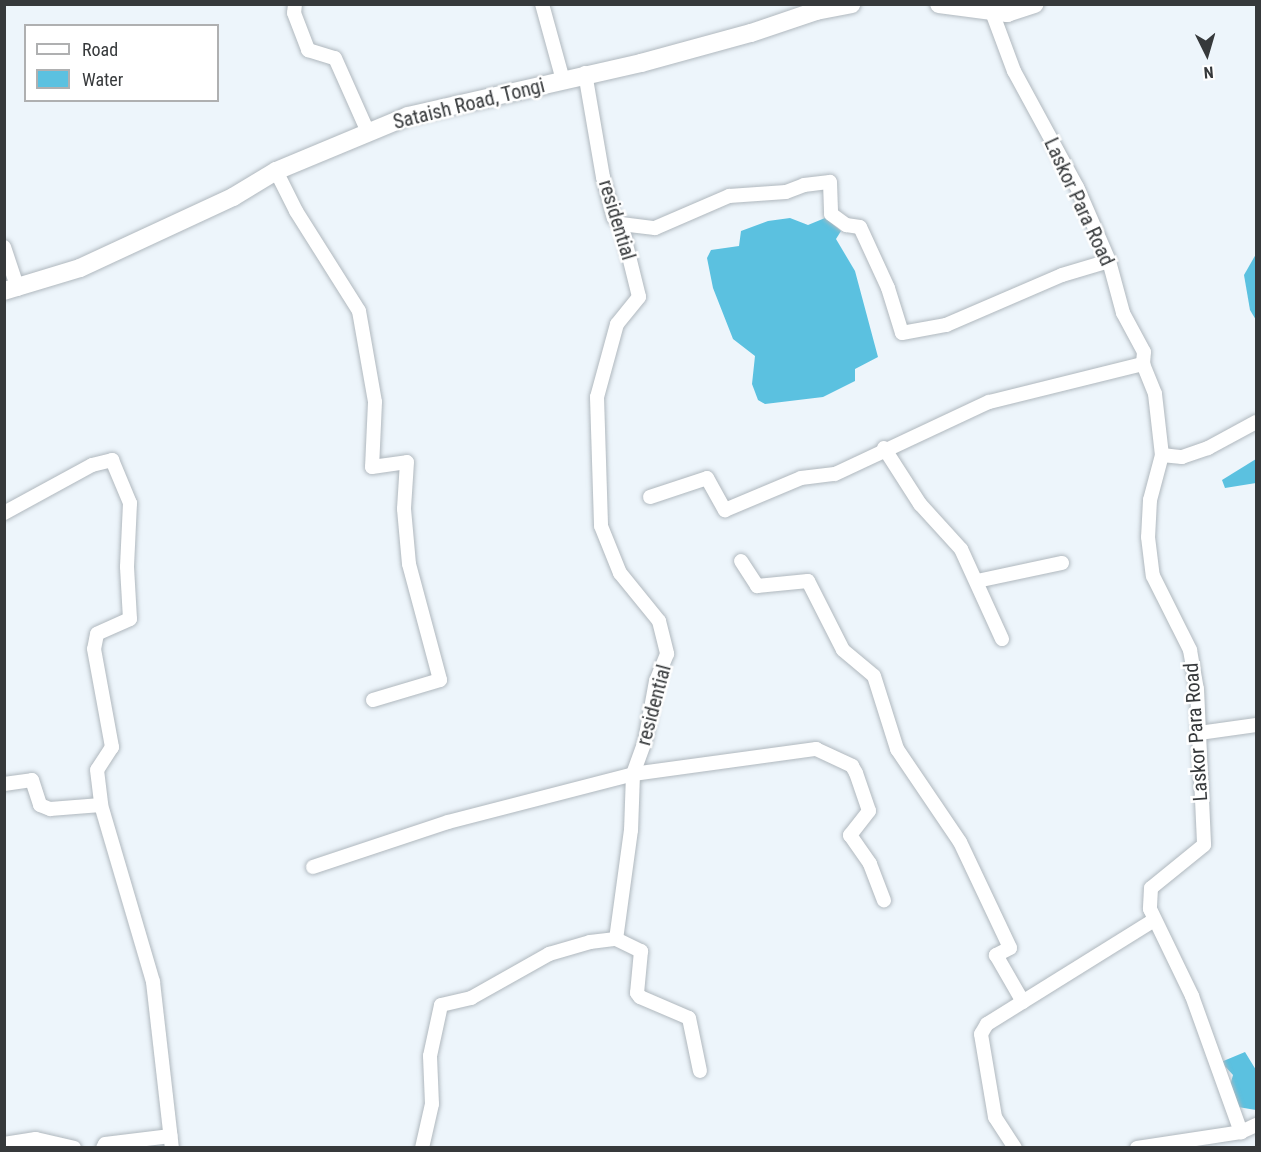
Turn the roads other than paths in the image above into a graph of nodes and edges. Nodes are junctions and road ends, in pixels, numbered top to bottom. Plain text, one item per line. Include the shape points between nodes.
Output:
1 (295, 4) edge
2 (542, 4) edge
3 (851, 4) edge
4 (939, 4) edge
5 (1035, 4) edge
6 (992, 12) junction
7 (585, 73) junction
8 (563, 80) junction
9 (368, 132) junction
10 (276, 171) junction
11 (621, 224) junction
12 (4, 247) edge
13 (1109, 261) junction
14 (11, 290) edge
15 (1143, 364) junction
16 (1257, 422) edge
17 (885, 448) junction
18 (1162, 455) junction
19 (650, 497) dead end
20 (4, 513) edge
21 (741, 561) dead end
22 (1062, 563) dead end
23 (977, 581) junction
24 (1002, 639) dead end
25 (373, 700) dead end
26 (1257, 725) edge
27 (1199, 733) junction
28 (633, 774) junction
29 (4, 784) edge
30 (101, 805) junction
31 (312, 867) dead end
32 (884, 900) dead end
33 (1154, 920) junction
34 (616, 939) junction
35 (1023, 1002) junction
36 (700, 1071) dead end
37 (1257, 1125) edge
38 (1241, 1132) junction
39 (172, 1142) edge
40 (4, 1144) edge
41 (74, 1148) edge
42 (103, 1148) edge
43 (422, 1148) edge
44 (1014, 1148) edge
45 (1137, 1148) edge

1 - 9 street via 294,12 308,50 335,58
2 - 8 street
3 - 7 street, Sataish Road, Tongi via 641,63
4 - 6 street
5 - 6 street via 1007,13
6 - 13 street, Laskor Para Road via 1014,70 1077,187
7 - 8 street, Sataish Road, Tongi
7 - 11 street, residential via 603,177 614,218
8 - 9 street, Sataish Road, Tongi via 408,116
9 - 10 street, Sataish Road, Tongi
10 - 14 street, Sataish Road, Tongi via 233,197 80,268
10 - 25 street via 296,211 359,311 375,402 372,467 407,462 404,509 409,564 440,680
11 - 13 street via 655,228 729,196 786,192 804,184 830,182 831,214 846,225 860,227 888,288 902,333 946,325 1070,272
11 - 28 street, residential via 639,297 617,324 597,397 601,526 620,573 659,621 667,654 656,681 645,741
12 - 14 street
13 - 15 street, Laskor Para Road via 1123,313 1144,352
15 - 17 street via 989,402
15 - 18 street, Laskor Para Road via 1155,394
16 - 18 street via 1208,448 1182,457
17 - 19 street via 835,474 801,478 725,510 707,478
17 - 23 street via 920,504 961,549
18 - 27 street, Laskor Para Road via 1150,500 1148,537 1153,576 1190,650
20 - 30 street via 93,465 112,459 130,503 130,618 97,634 94,649 112,747 97,770
21 - 35 street via 758,586 808,581 843,650 874,676 897,749 960,842 1010,948 996,955
22 - 23 street
23 - 24 street
26 - 27 street
27 - 33 street, Laskor Para Road via 1204,845 1151,888
28 - 31 street via 447,822
28 - 32 street via 816,749 852,766 869,811 850,835 870,864
28 - 34 street, residential via 631,830
29 - 30 street via 32,780 40,805 50,808
30 - 39 street via 153,982
33 - 35 street
33 - 38 street, Laskor Para Road via 1192,996
34 - 36 street via 641,951 637,993 640,997 689,1018
34 - 43 street via 549,954 471,998 441,1005 430,1056 432,1104
35 - 44 street via 987,1024 981,1034 995,1117
37 - 38 street
38 - 45 street
39 - 42 street via 105,1144
40 - 41 street via 36,1139

